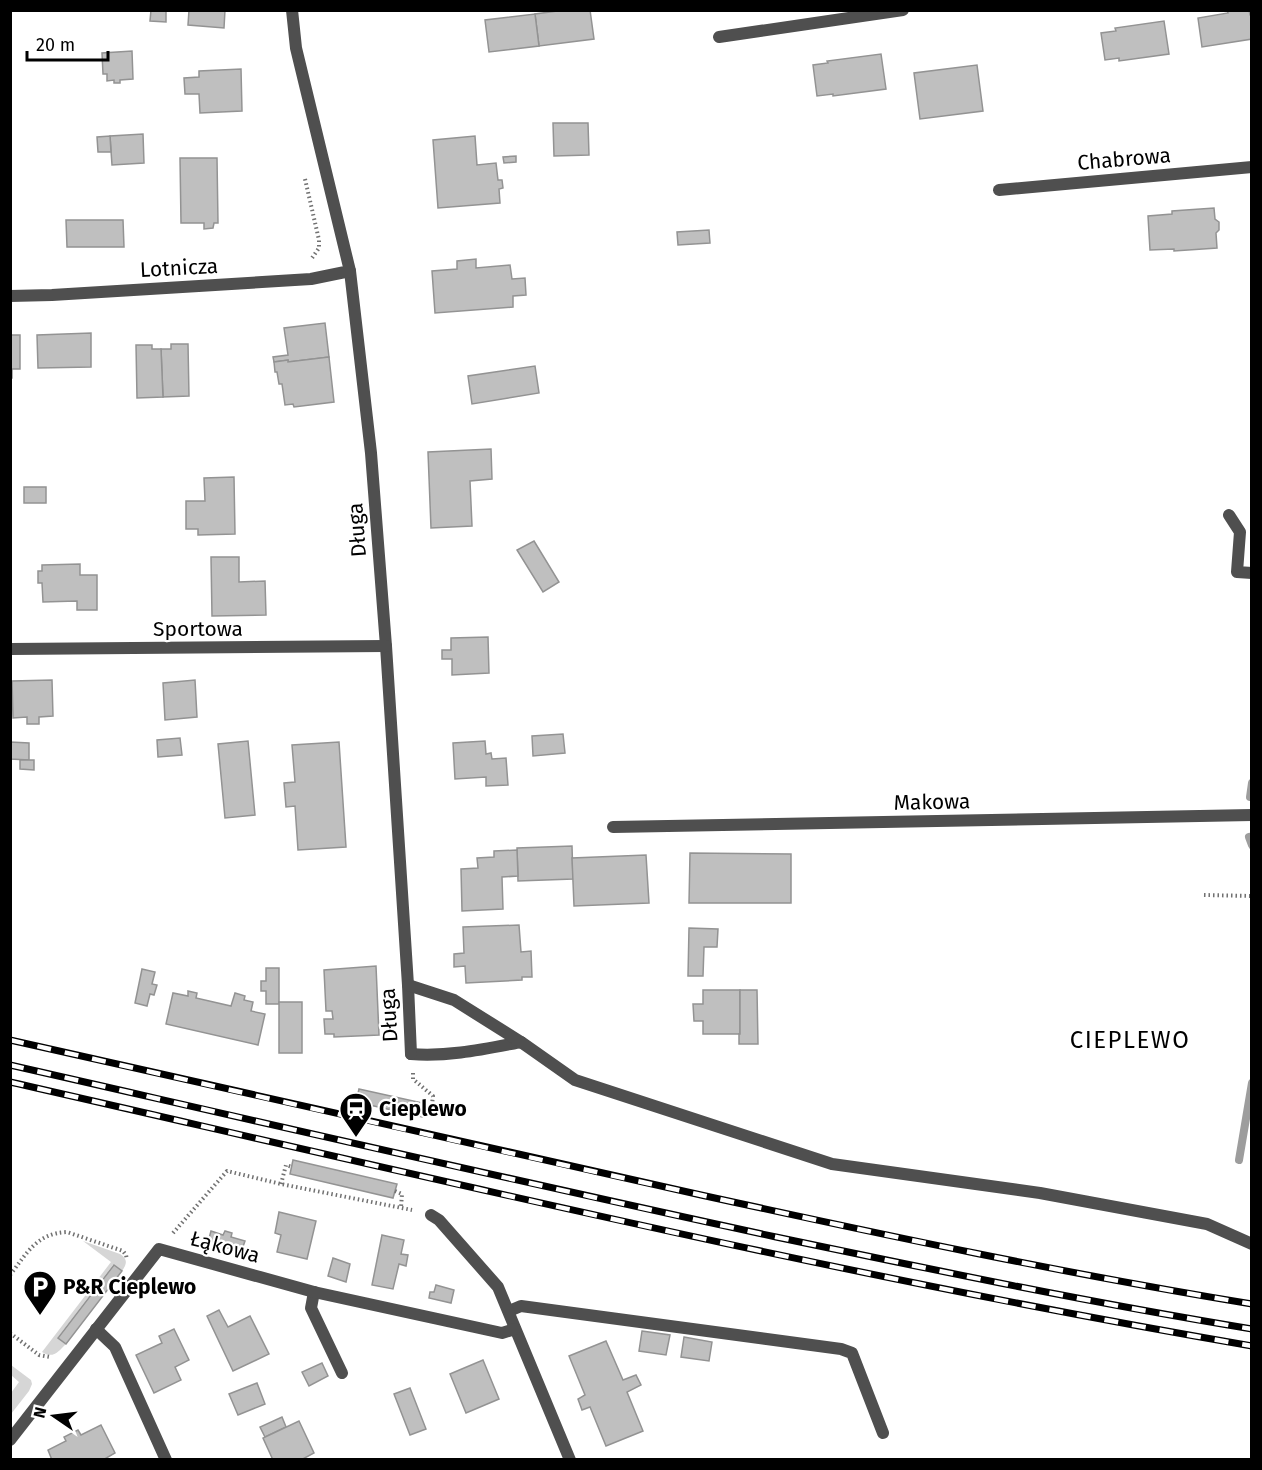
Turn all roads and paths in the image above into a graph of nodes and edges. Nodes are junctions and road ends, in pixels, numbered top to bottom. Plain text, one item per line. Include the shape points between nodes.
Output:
1 (291, 10) edge
2 (903, 10) edge
3 (719, 37) dead end
4 (1251, 167) edge
5 (999, 190) dead end
6 (350, 271) junction
7 (10, 296) edge
8 (1229, 515) dead end
9 (1251, 573) edge
10 (386, 646) junction
11 (10, 649) edge
12 (1251, 815) edge
13 (613, 827) dead end
14 (1204, 895) dead end
15 (1251, 897) edge
16 (408, 985) junction
17 (521, 1042) junction
18 (411, 1054) junction
19 (425, 1110) dead end
20 (292, 1167) dead end
21 (281, 1184) junction
22 (395, 1191) dead end
23 (401, 1207) junction
24 (431, 1215) joint
25 (1251, 1244) edge
26 (159, 1249) junction
27 (127, 1260) dead end
28 (10, 1275) edge
29 (314, 1292) junction
30 (509, 1311) junction
31 (96, 1329) junction
32 (515, 1329) junction
33 (10, 1333) edge
34 (52, 1355) dead end
35 (342, 1373) dead end
36 (883, 1433) dead end
37 (10, 1440) edge
38 (166, 1460) edge
39 (570, 1460) edge

1 - 6 street, Długa via 296,48
2 - 3 street
4 - 5 street, Chabrowa
6 - 7 street, Lotnicza via 311,279
6 - 10 street, Długa via 371,453
8 - 9 street via 1240,532 1237,572
10 - 11 street, Sportowa
10 - 16 street, Długa
12 - 13 street, Makowa
14 - 15 path
16 - 17 street via 454,1000
16 - 18 street, Długa
17 - 18 street via 453,1054
17 - 25 street via 575,1080 832,1164 1040,1193 1207,1224
18 - 19 path via 413,1079 433,1096 431,1112
20 - 21 path via 286,1166
21 - 23 path
21 - 26 path via 227,1171
22 - 23 path via 402,1194
23 - 24 path
24 - 30 street via 498,1287
26 - 29 street, Łąkowa
26 - 31 street, Łąkowa
27 - 28 path via 123,1251 58,1232 40,1240
29 - 32 street, Łąkowa via 502,1333
29 - 35 street via 311,1308
30 - 32 street
30 - 36 street via 521,1306 841,1348 852,1353
31 - 37 street, Łąkowa
31 - 38 street via 115,1347
32 - 39 street
33 - 34 path via 39,1355

